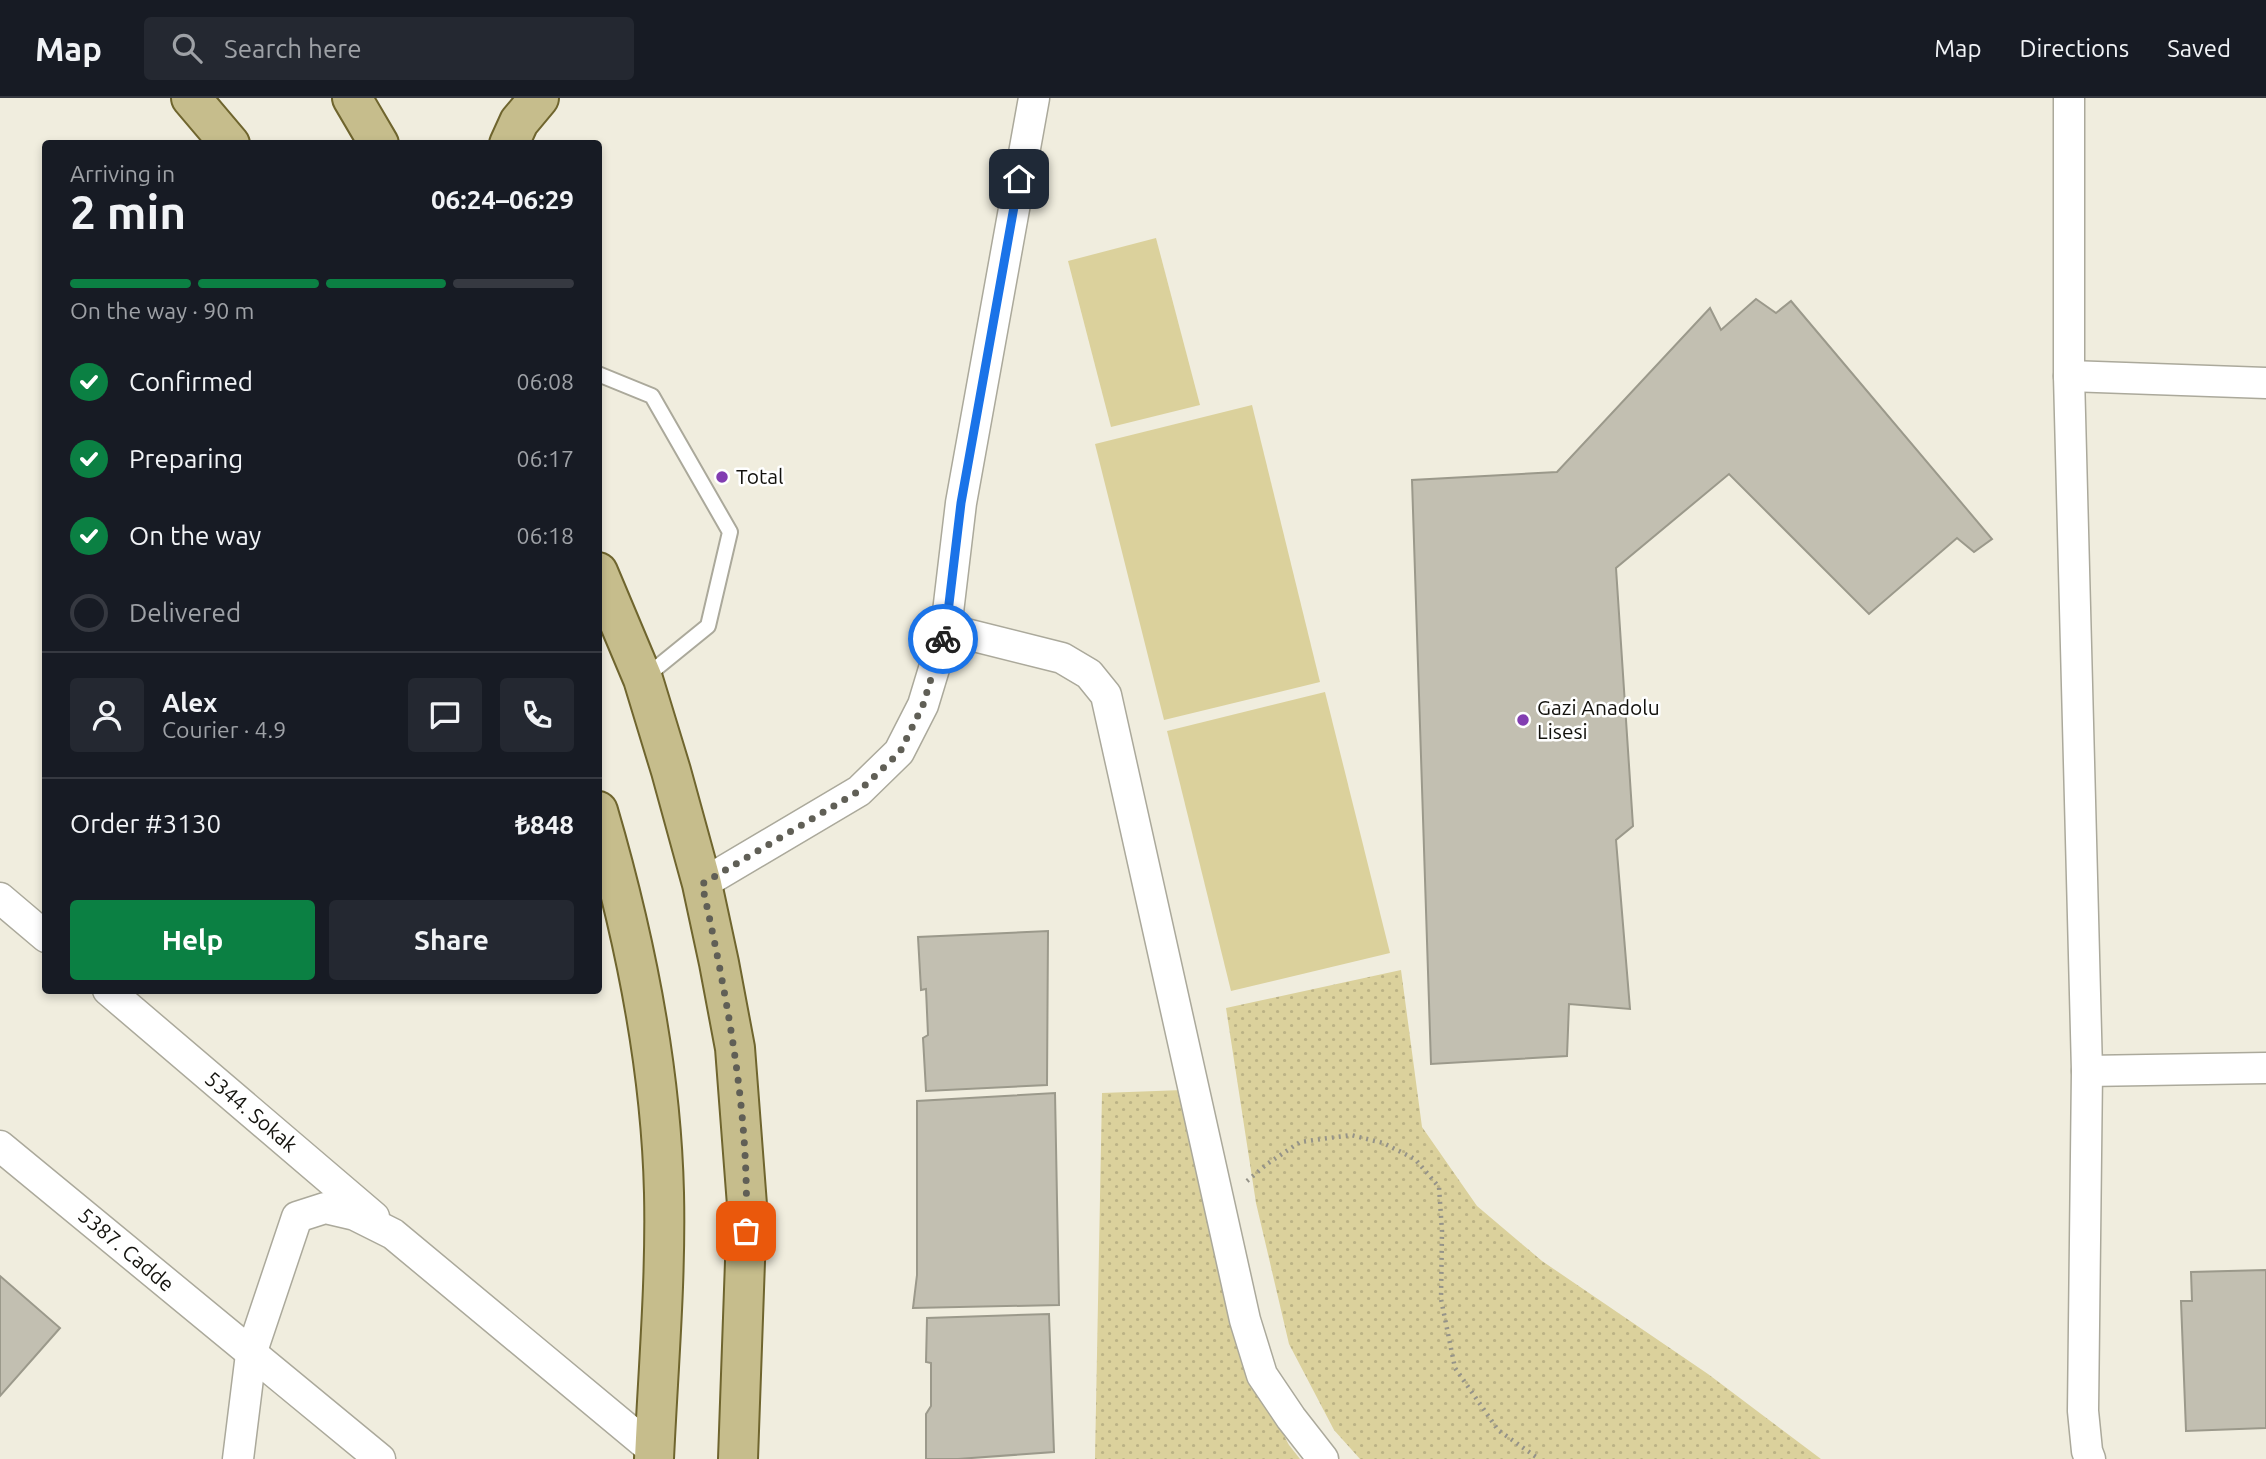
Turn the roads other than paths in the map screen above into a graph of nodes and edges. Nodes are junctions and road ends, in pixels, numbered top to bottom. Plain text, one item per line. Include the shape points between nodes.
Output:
1 (191, 98) edge
2 (352, 98) edge
3 (540, 98) edge
4 (1034, 98) edge
5 (2069, 98) edge
6 (222, 125) edge
7 (377, 140) edge
8 (511, 140) edge
9 (602, 376) edge
10 (2069, 376) junction
11 (2266, 383) edge
12 (602, 582) edge
13 (946, 629) junction
14 (643, 679) junction
15 (602, 825) edge
16 (702, 884) junction
17 (0, 898) edge
18 (42, 934) edge
19 (113, 994) edge
20 (2266, 1068) edge
21 (2087, 1071) junction
22 (0, 1146) edge
23 (393, 1234) junction
24 (251, 1354) junction
25 (654, 1455) edge
26 (238, 1459) edge
27 (380, 1459) edge
28 (738, 1459) edge
29 (1323, 1459) edge
30 (2090, 1459) edge

1 - 6 main road
2 - 7 main road
3 - 8 main road via 519,121
4 - 13 street via 961,503
5 - 10 street
9 - 14 lane via 652,396 730,532 708,626
10 - 11 street
10 - 21 street
12 - 14 main road
13 - 16 street via 923,705 900,752 859,791
13 - 29 street via 1062,658 1089,674 1106,695 1245,1320 1262,1375
14 - 16 main road
15 - 25 main road via 640,986 659,1118 664,1193
16 - 28 main road via 734,1048 742,1125 747,1205
17 - 18 street
19 - 23 street, 5344. Sokak
20 - 21 street
21 - 30 street via 2084,1411
22 - 24 street, 5387. Cadde
23 - 24 street via 355,1214 326,1208 297,1217
23 - 25 street
24 - 26 street
24 - 27 street, 5387. Cadde

